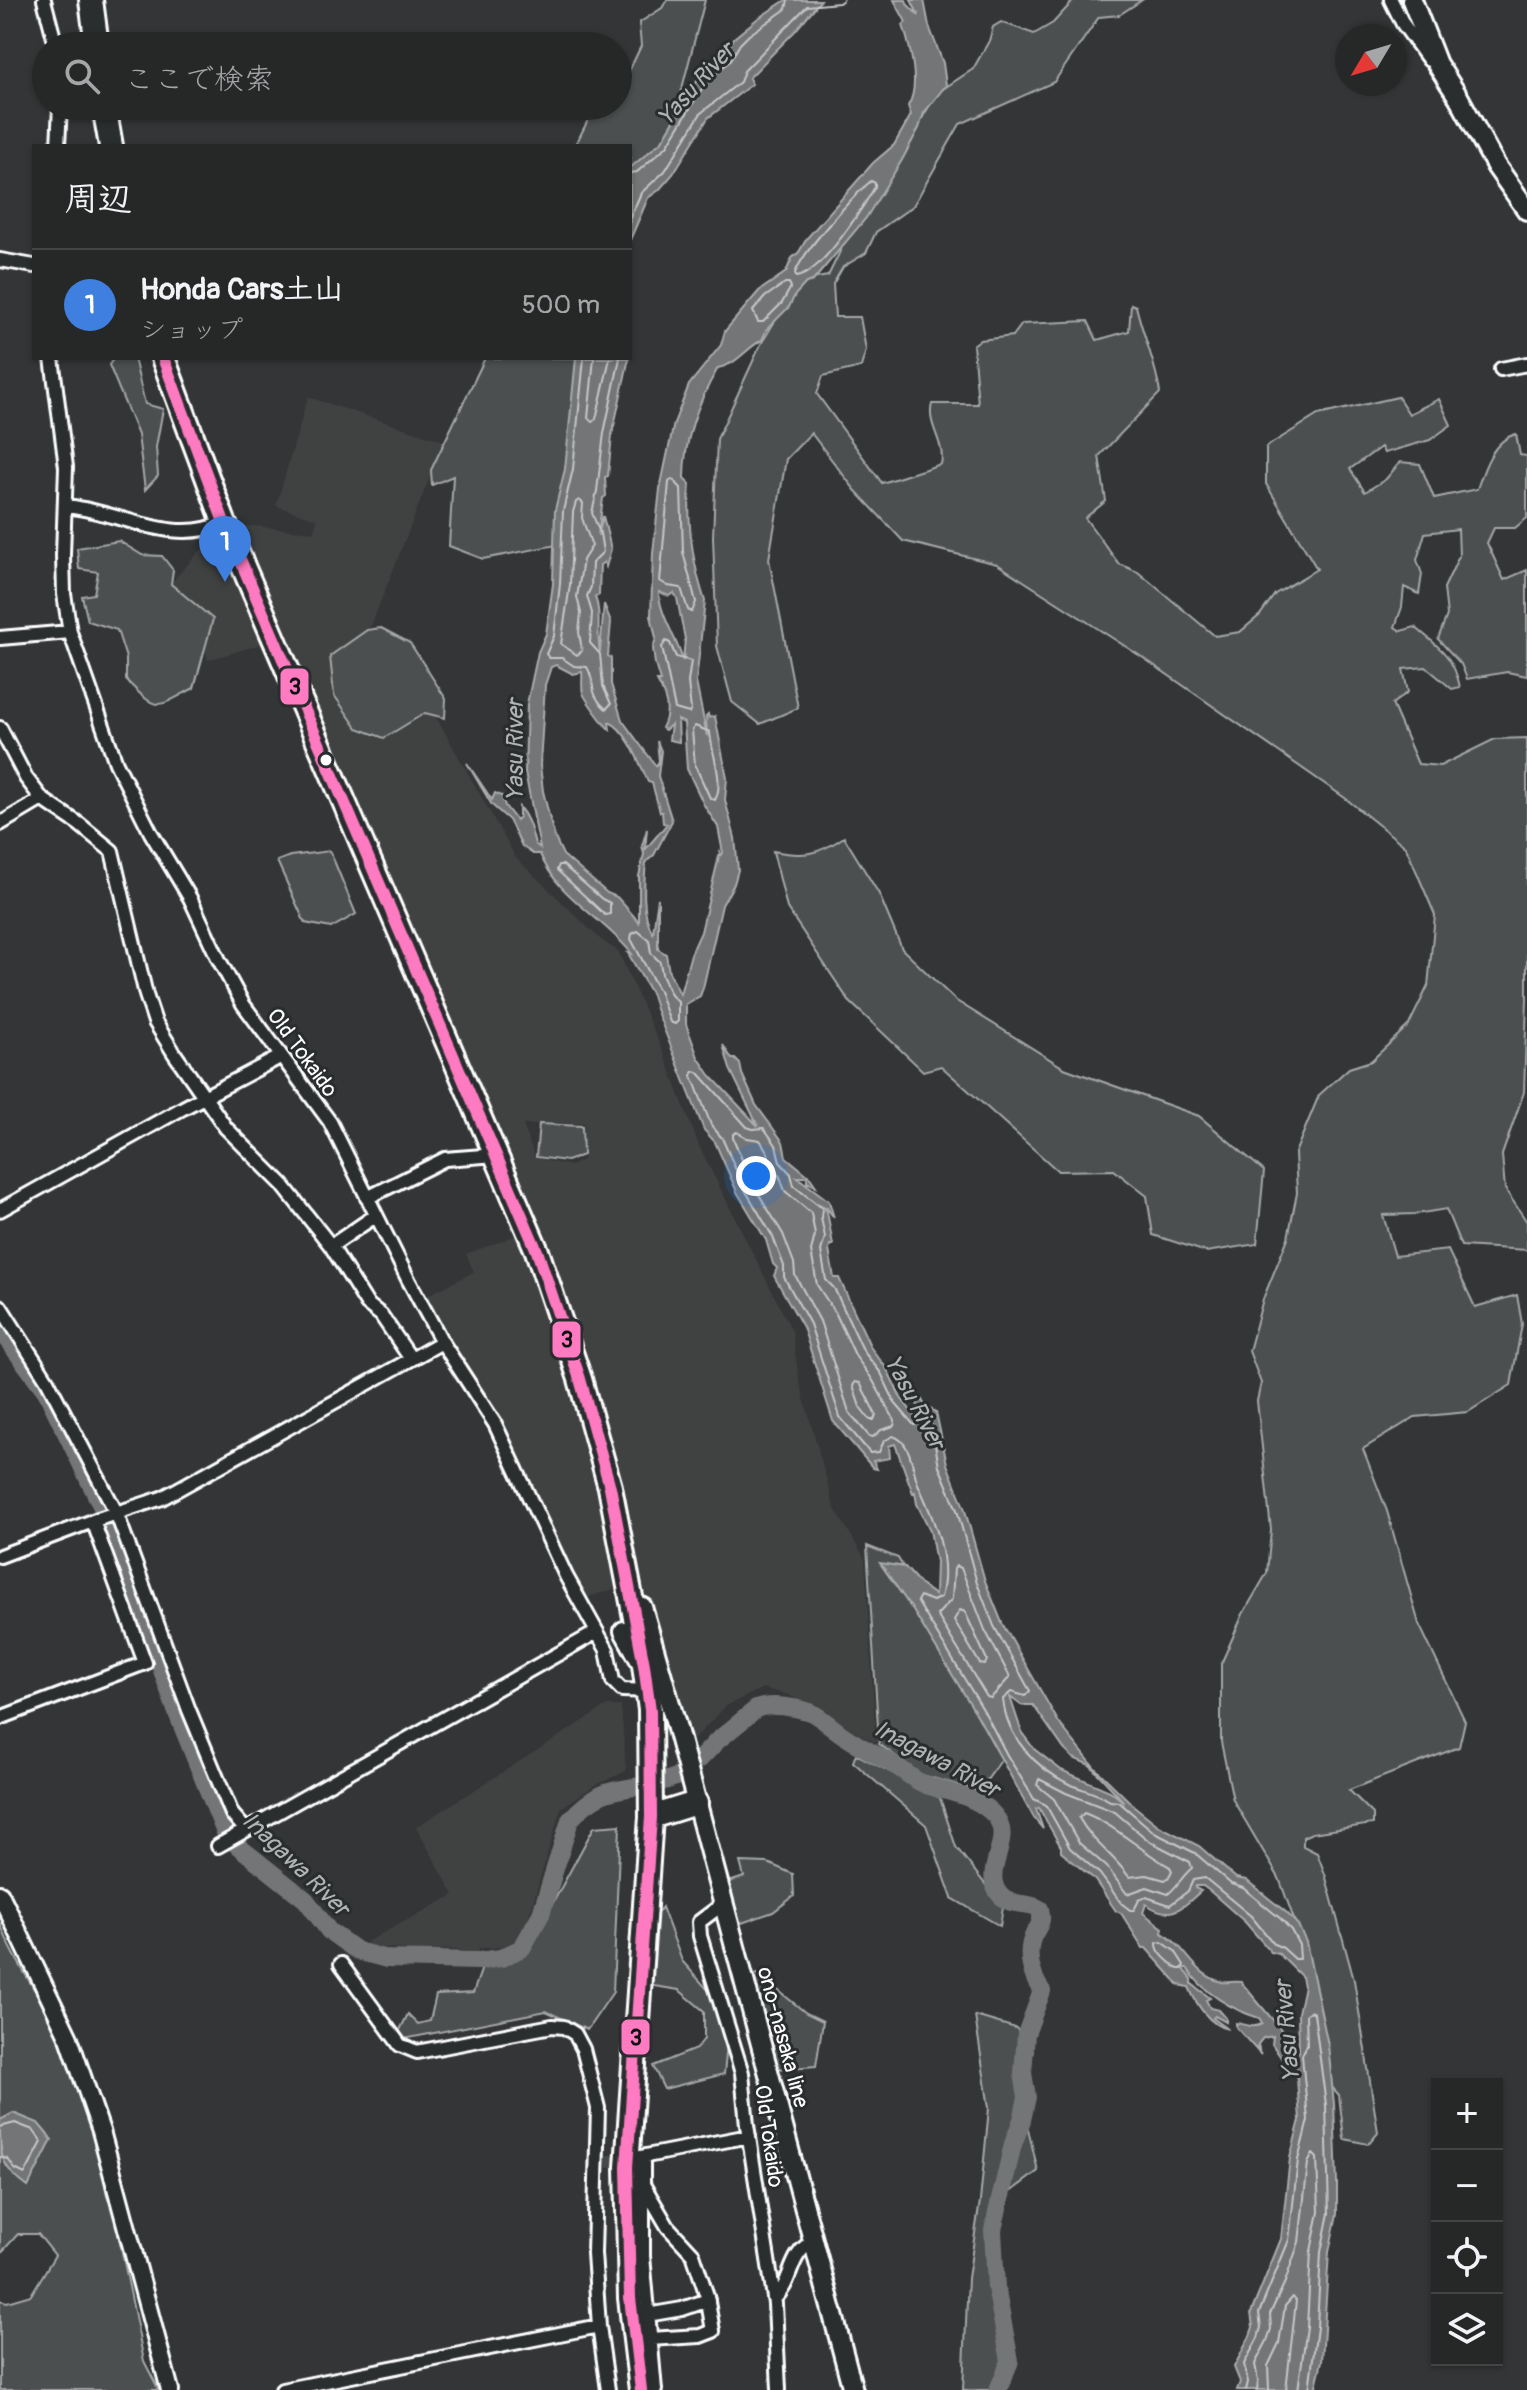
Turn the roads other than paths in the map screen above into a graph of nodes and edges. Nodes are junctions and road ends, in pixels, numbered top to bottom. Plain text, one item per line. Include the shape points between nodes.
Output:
1 (44, 0) edge
2 (91, 0) edge
3 (1391, 0) edge
4 (1412, 0) edge
5 (52, 32) edge
6 (95, 32) edge
7 (1437, 64) junction
8 (59, 120) edge
9 (106, 120) edge
10 (58, 144) edge
11 (111, 144) edge
12 (1527, 210) edge
13 (0, 260) edge
14 (32, 266) edge
15 (52, 360) edge
16 (164, 360) edge
17 (1527, 364) edge
18 (1501, 369) dead end
19 (65, 506) junction
20 (224, 522) junction
21 (70, 632) junction
22 (0, 638) edge
23 (0, 728) edge
24 (42, 799) junction
25 (0, 824) edge
26 (280, 1057) junction
27 (204, 1096) junction
28 (496, 1155) junction
29 (367, 1198) junction
30 (0, 1210) edge
31 (375, 1216) junction
32 (331, 1246) junction
33 (0, 1306) edge
34 (442, 1342) junction
35 (411, 1359) junction
36 (599, 1453) junction
37 (114, 1513) junction
38 (95, 1520) junction
39 (623, 1551) junction
40 (0, 1556) edge
41 (597, 1632) junction
42 (638, 1672) junction
43 (0, 1718) edge
44 (646, 1803) junction
45 (696, 1803) junction
46 (243, 1831) junction
47 (221, 1844) dead end
48 (0, 1894) edge
49 (723, 1904) junction
50 (341, 1964) dead end
51 (749, 2136) junction
52 (643, 2184) junction
53 (813, 2241) junction
54 (774, 2299) junction
55 (708, 2300) junction
56 (647, 2315) junction
57 (599, 2326) junction
58 (649, 2339) junction
59 (170, 2390) edge
60 (282, 2390) edge
61 (608, 2390) edge
62 (627, 2390) edge
63 (641, 2390) edge
64 (655, 2390) edge
65 (779, 2390) edge
66 (853, 2390) edge

1 - 5 street
2 - 6 highway
3 - 7 street via 1403,24
4 - 7 main road
7 - 12 main road
8 - 10 street
9 - 11 highway
13 - 14 street
15 - 19 street, Old Tokaido via 66,467
16 - 20 highway
17 - 18 street
19 - 20 street via 197,532
19 - 21 street, Old Tokaido via 64,594
20 - 28 highway
21 - 22 street
21 - 26 street, Old Tokaido via 123,777 243,1004
23 - 24 street
24 - 25 street
24 - 27 street via 112,851 155,1022
26 - 27 street
26 - 29 street, Old Tokaido via 330,1122
27 - 30 street
27 - 32 street
28 - 29 street via 445,1159
28 - 36 highway via 556,1303
29 - 31 street, Old Tokaido
31 - 32 street
31 - 34 street, Old Tokaido
32 - 35 street via 367,1304 381,1315
33 - 37 street via 47,1380
34 - 35 street
34 - 41 street, Old Tokaido via 495,1424
35 - 37 street via 162,1498
36 - 39 highway
36 - 42 highway
37 - 38 street
37 - 46 street via 189,1710
38 - 40 street
38 - 43 street via 145,1663
39 - 42 highway
39 - 42 main road, ono-nasaka line
41 - 42 street, Old Tokaido via 613,1681
41 - 46 street
42 - 44 highway
42 - 45 main road, ono-nasaka line
44 - 45 highway
44 - 62 highway via 618,2051 613,2186 615,2282
44 - 63 highway via 627,2167 630,2298
45 - 49 main road, ono-nasaka line
46 - 47 street
48 - 59 street via 69,2038 92,2104
49 - 51 street, Old Tokaido via 699,1922 700,1936 742,2073
49 - 53 main road, ono-nasaka line
50 - 57 street via 400,2045 417,2052 552,2026 575,2034 598,2108 594,2253
51 - 52 street via 639,2157
51 - 54 street, Old Tokaido
52 - 55 street via 668,2227 693,2254
52 - 56 street
53 - 54 street via 794,2258 782,2292
53 - 66 main road, ono-nasaka line
54 - 65 street, Old Tokaido
55 - 56 street
55 - 58 street via 713,2331
56 - 58 street
57 - 60 street
57 - 61 street
58 - 64 street

